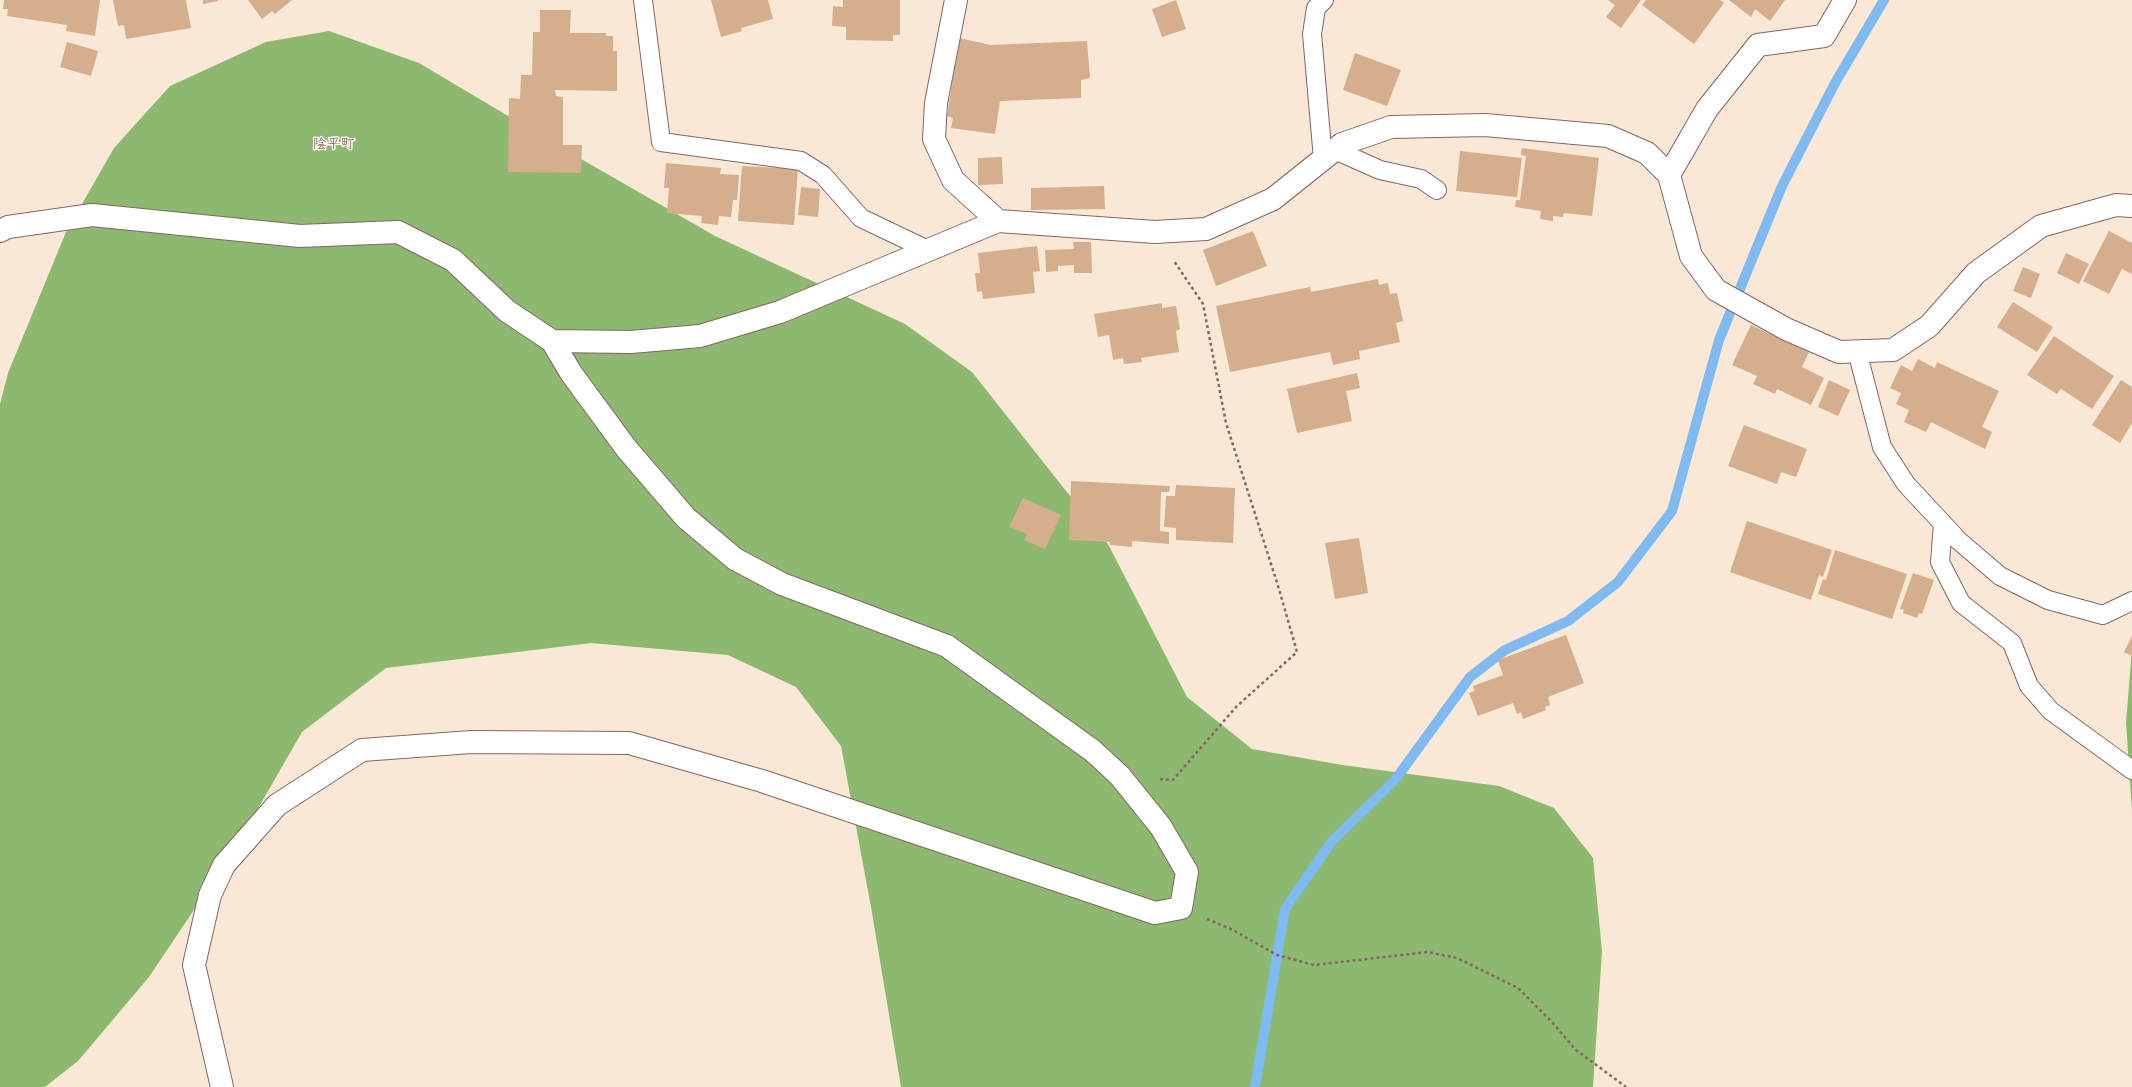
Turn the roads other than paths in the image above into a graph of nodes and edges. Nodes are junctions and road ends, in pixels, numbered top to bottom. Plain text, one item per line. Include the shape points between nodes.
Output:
1 (643, 0) edge
2 (956, 0) edge
3 (1324, 0) edge
4 (1845, 0) edge
5 (1329, 154) junction
6 (1669, 175) junction
7 (1437, 190) dead end
8 (2132, 206) edge
9 (998, 222) junction
10 (0, 231) edge
11 (930, 251) junction
12 (552, 341) junction
13 (1857, 351) junction
14 (1943, 524) junction
15 (2132, 601) edge
16 (2132, 770) edge
17 (222, 1087) edge

1 - 11 lane via 661,142 801,161 822,175 861,218
2 - 9 street via 936,103 934,139 953,180
3 - 5 lane via 1316,8 1312,34
4 - 6 street via 1824,36 1758,45 1707,109
5 - 6 street via 1342,144 1391,127 1485,125 1608,136 1647,153
5 - 7 lane via 1380,170 1421,179
5 - 9 street via 1273,199 1206,229 1155,232
6 - 13 street via 1691,256 1716,290 1786,329 1839,352
8 - 13 street via 2116,205 2041,226 1976,273 1929,326 1893,350
9 - 11 street
10 - 12 street via 8,227 92,215 300,236 398,232 453,260 507,311
11 - 12 street via 780,312 700,336 631,342
12 - 17 street via 571,373 626,448 686,518 735,559 782,584 947,646 1092,751 1120,776 1161,827 1187,872 1181,908 1155,913 762,781 629,743 470,742 362,750 277,805 224,865 210,895 194,965
13 - 14 lane via 1882,447 1906,484
14 - 15 lane via 2000,576 2048,600 2103,615
14 - 16 lane via 1940,562 1961,603 2012,644 2029,686 2051,711

